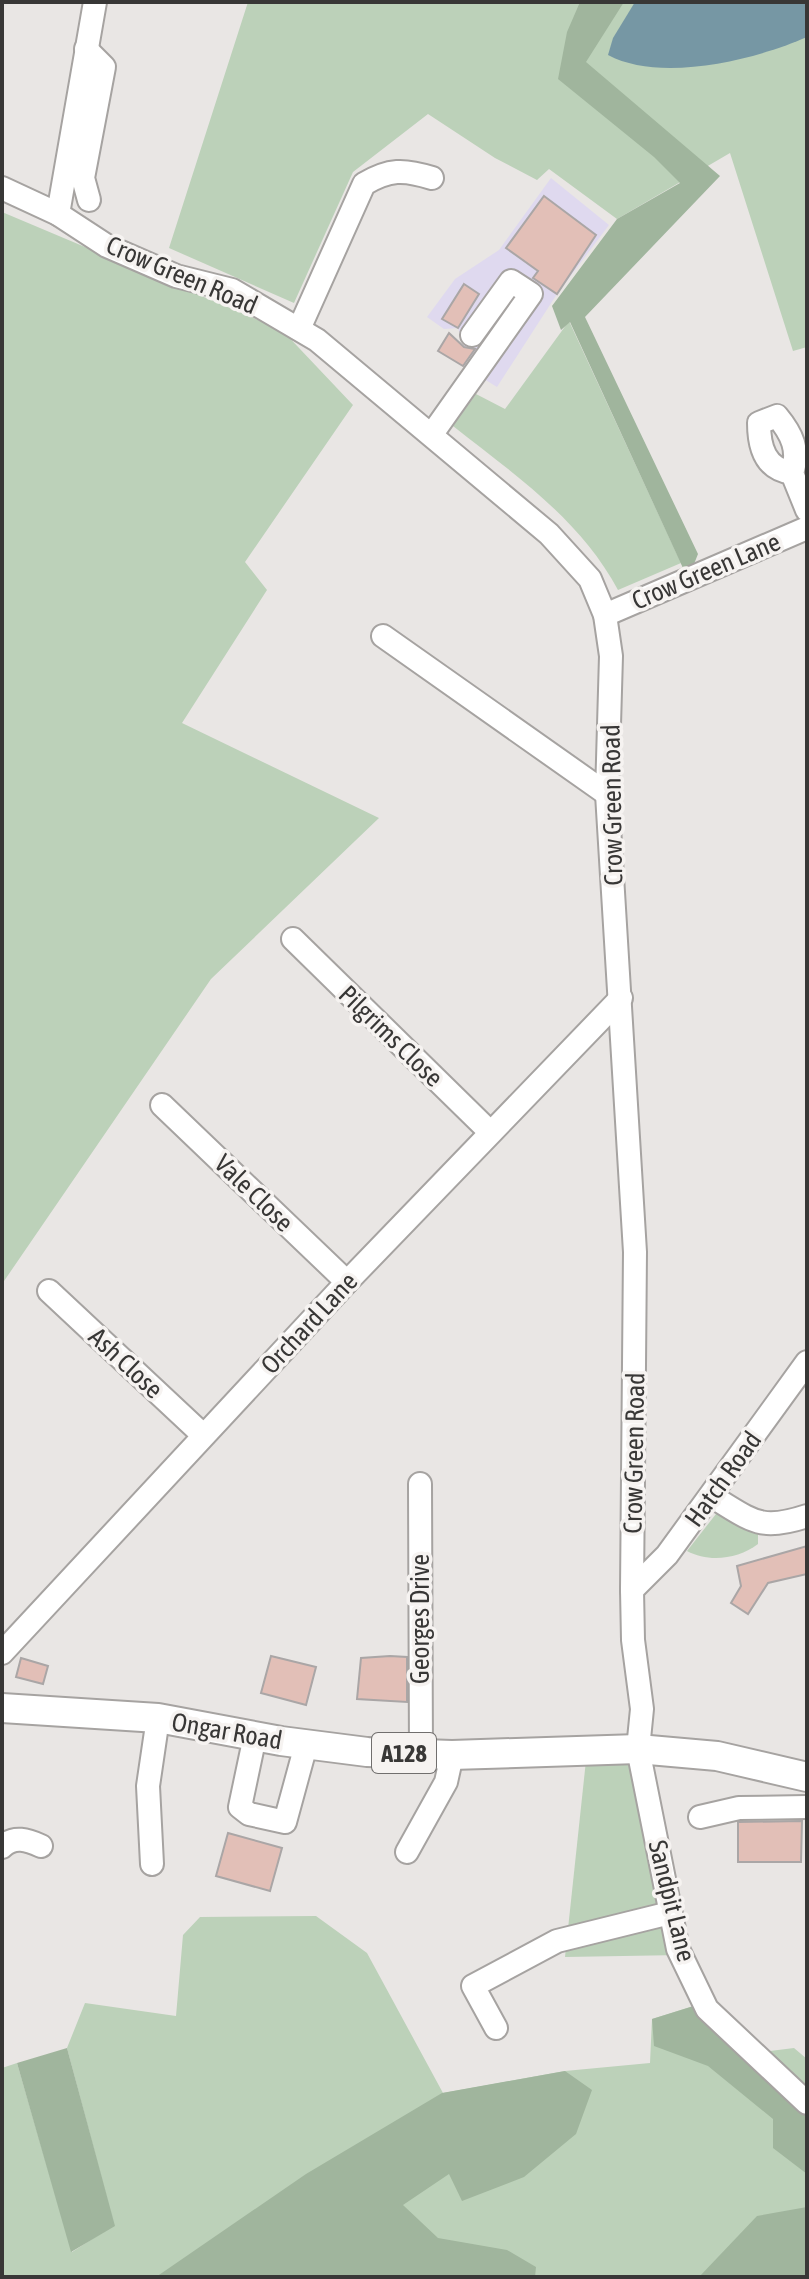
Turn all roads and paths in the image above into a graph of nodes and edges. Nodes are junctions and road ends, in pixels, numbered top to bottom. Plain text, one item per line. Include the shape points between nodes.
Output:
1 (95, 2) edge
2 (86, 49) junction
3 (432, 178) dead end
4 (2, 188) edge
5 (89, 200) dead end
6 (58, 214) junction
7 (299, 329) junction
8 (472, 335) dead end
9 (432, 434) junction
10 (792, 473) dead end
11 (807, 510) edge
12 (807, 528) edge
13 (605, 615) junction
14 (383, 636) dead end
15 (607, 794) junction
16 (293, 939) dead end
17 (621, 998) junction
18 (162, 1105) dead end
19 (490, 1132) junction
20 (347, 1282) junction
21 (49, 1291) dead end
22 (807, 1362) edge
23 (203, 1435) junction
24 (420, 1484) dead end
25 (711, 1496) junction
26 (807, 1516) edge
27 (632, 1590) junction
28 (2, 1653) edge
29 (2, 1708) edge
30 (158, 1718) junction
31 (255, 1736) junction
32 (306, 1745) junction
33 (638, 1749) junction
34 (421, 1754) junction
35 (452, 1755) junction
36 (807, 1777) edge
37 (807, 1807) edge
38 (700, 1817) dead end
39 (41, 1846) dead end
40 (2, 1847) edge
41 (407, 1852) dead end
42 (152, 1864) dead end
43 (670, 1913) junction
44 (496, 2028) dead end
45 (807, 2103) edge

1 - 2 street
2 - 5 street via 104,67 83,178
2 - 6 street
3 - 7 street via 405,169 381,173 364,184
4 - 6 street, Crow Green Road
6 - 7 street, Crow Green Road via 107,246 176,276 232,290
7 - 9 street, Crow Green Road
8 - 9 street via 511,281 531,294
9 - 13 street, Crow Green Road via 549,534 590,579
10 - 11 street
12 - 13 street, Crow Green Lane
13 - 15 street, Crow Green Road via 611,656
14 - 15 street
15 - 17 street, Crow Green Road
16 - 19 street, Pilgrims Close
17 - 19 street, Orchard Lane
17 - 27 street, Crow Green Road via 635,1252
18 - 20 street, Vale Close
19 - 20 street, Orchard Lane
20 - 23 street, Orchard Lane
21 - 23 street, Ash Close
22 - 25 street, Hatch Road
23 - 28 street, Orchard Lane
24 - 34 street, Georges Drive
25 - 26 street via 762,1525
25 - 27 street, Hatch Road via 650,1576
27 - 33 street, Crow Green Road via 642,1709
29 - 30 main road, Ongar Road / A128
30 - 31 main road, Ongar Road / A128
30 - 42 street via 148,1786
31 - 32 main road, Ongar Road / A128
31 - 32 street via 240,1807 285,1822
32 - 34 main road, Ongar Road / A128
33 - 35 main road, Ongar Road / A128
33 - 36 main road, Ongar Road / A128 via 717,1756
33 - 43 street, Sandpit Lane
34 - 35 main road, Ongar Road / A128
35 - 41 street via 446,1782
37 - 38 street via 739,1808
39 - 40 street via 25,1839
43 - 44 street via 557,1941 473,1986
43 - 45 street, Sandpit Lane via 678,1949 707,2009

